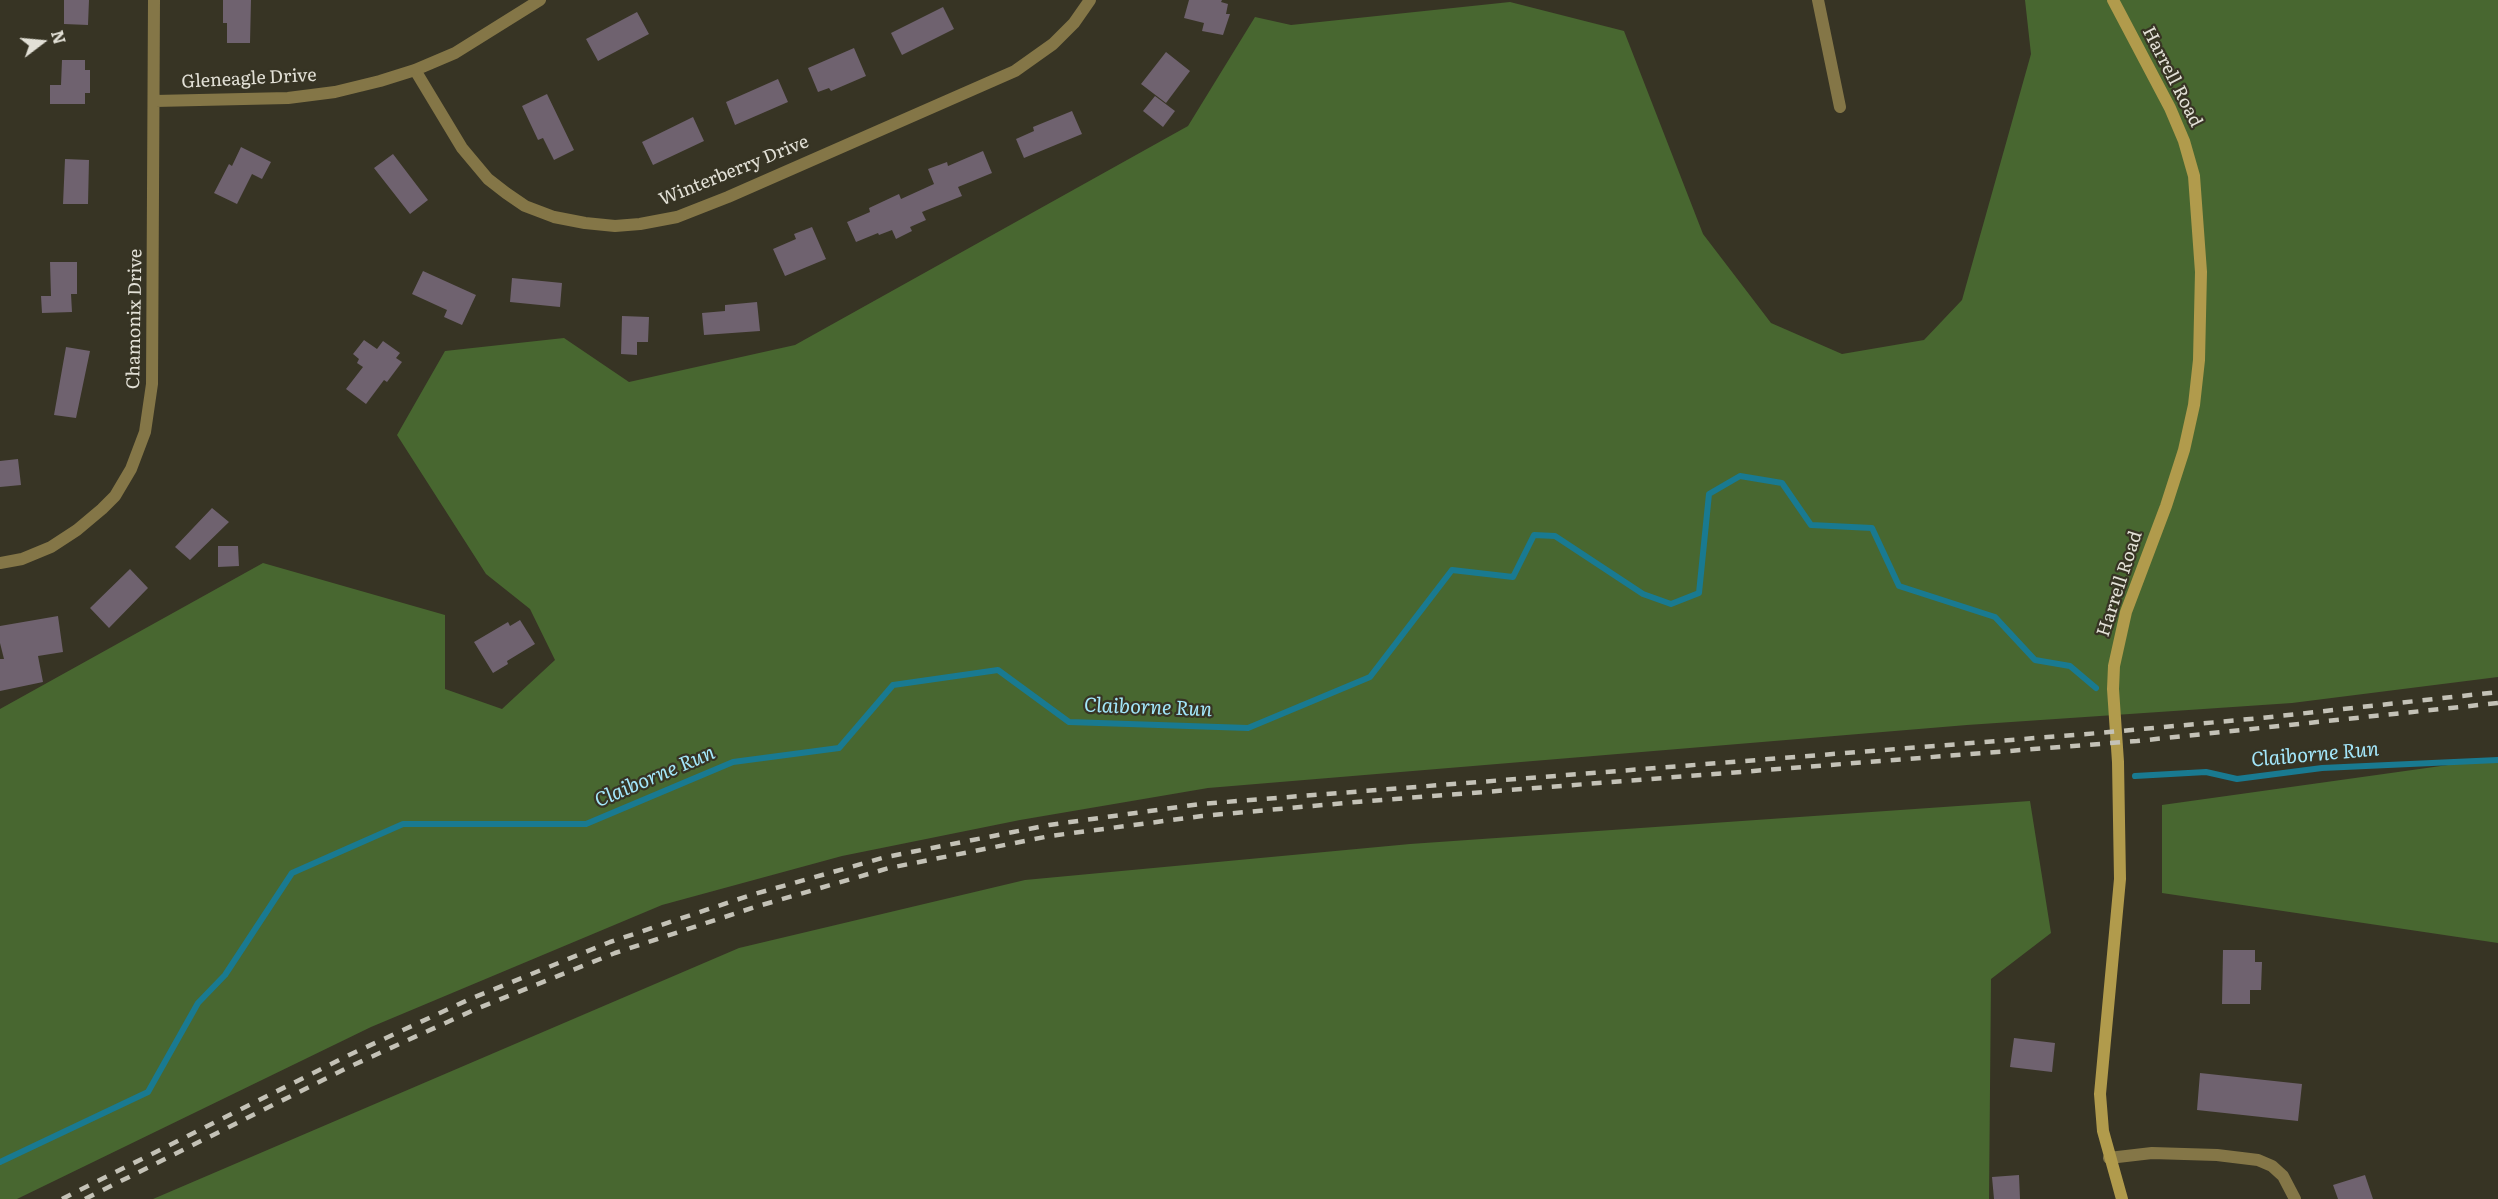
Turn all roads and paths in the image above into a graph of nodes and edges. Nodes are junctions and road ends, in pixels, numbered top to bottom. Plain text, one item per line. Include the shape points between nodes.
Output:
1 (154, 0) edge
2 (540, 0) edge
3 (1090, 0) edge
4 (1818, 0) edge
5 (2113, 0) edge
6 (415, 70) junction
7 (154, 101) junction
8 (1840, 107) dead end
9 (0, 564) edge
10 (2109, 1158) junction
11 (2122, 1199) edge
12 (2295, 1199) edge

1 - 7 street, Chamonix Drive
2 - 6 street, Gleneagle Drive via 455,53
3 - 6 street, Winterberry Drive via 1053,44 1015,71 728,197 677,217 640,224 615,226 554,217 506,194 462,148
4 - 8 street
5 - 10 street, Harrell Road via 2184,141 2194,176 2201,272 2194,405 2166,506 2126,612 2114,666 2120,879 2100,1094
6 - 7 street, Gleneagle Drive via 334,92 288,98
7 - 9 street, Chamonix Drive via 152,384 145,432 131,469 102,509 51,547
10 - 11 street, Harrell Road
10 - 12 street via 2152,1153 2258,1160 2283,1176

